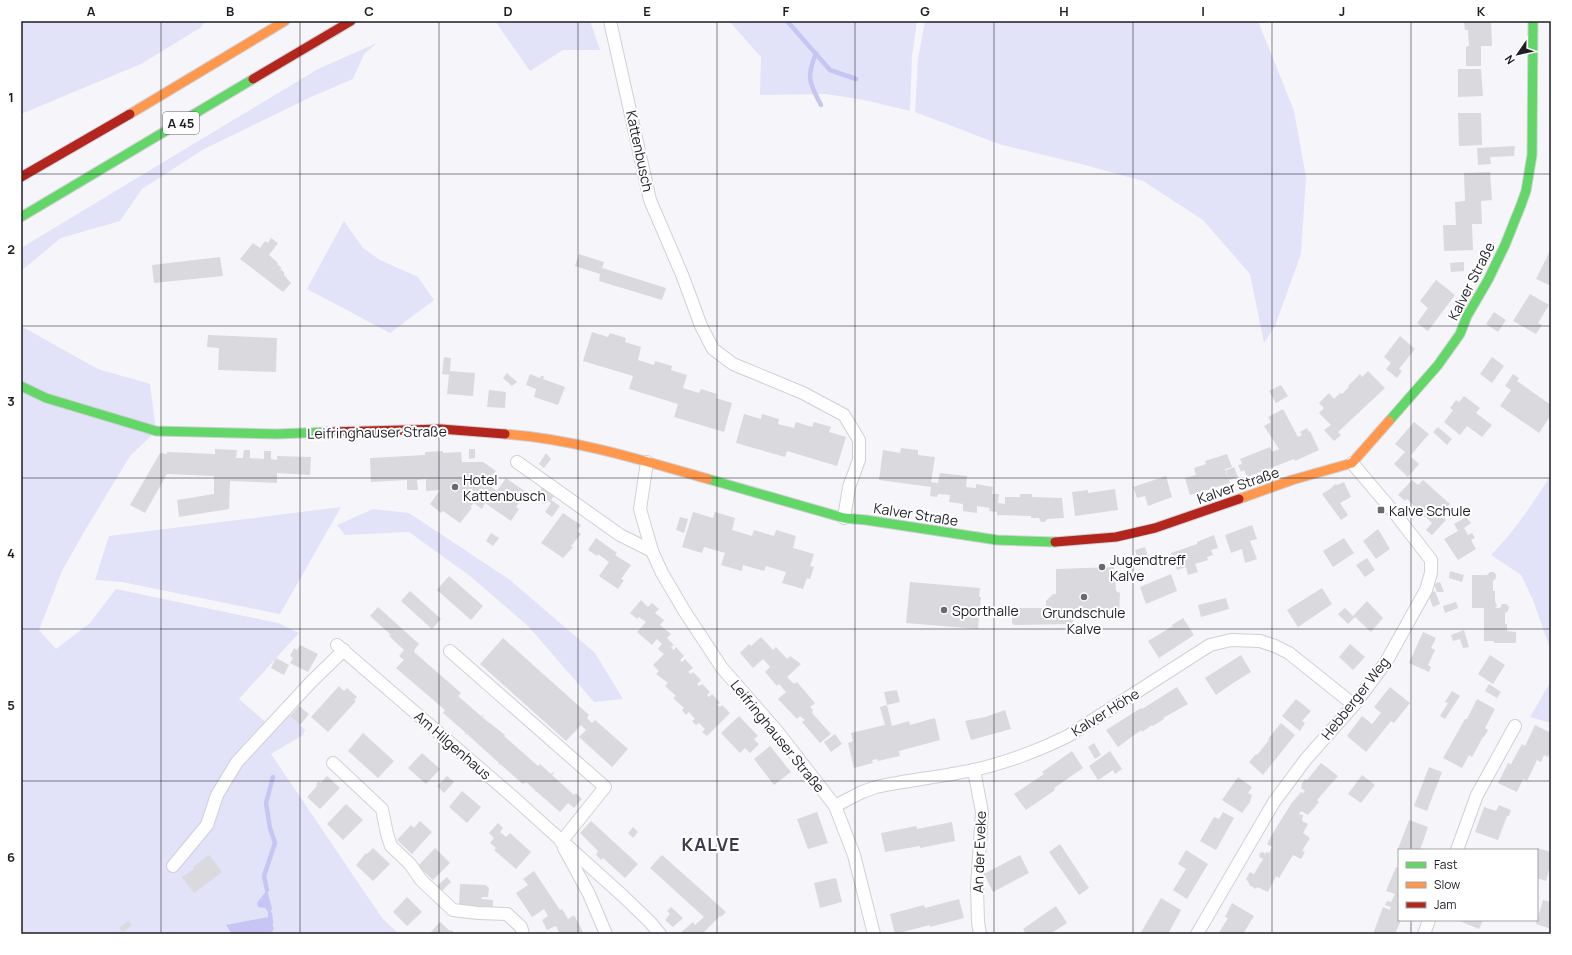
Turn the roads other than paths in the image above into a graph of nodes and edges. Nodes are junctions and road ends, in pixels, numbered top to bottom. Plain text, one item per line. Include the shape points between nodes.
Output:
1 (285, 21) edge
2 (351, 21) edge
3 (610, 21) edge
4 (1534, 21) edge
5 (21, 176) edge
6 (21, 218) edge
7 (21, 386) edge
8 (517, 462) dead end
9 (647, 462) junction
10 (1352, 463) junction
11 (844, 518) junction
12 (652, 551) junction
13 (450, 651) dead end
14 (1354, 705) junction
15 (1515, 726) dead end
16 (333, 763) dead end
17 (974, 770) junction
18 (834, 806) junction
19 (561, 842) junction
20 (1457, 849) edge
21 (173, 866) dead end
22 (1430, 921) edge
23 (523, 934) edge
24 (606, 934) edge
25 (660, 934) edge
26 (874, 934) edge
27 (980, 934) edge
28 (1197, 934) edge
29 (1424, 934) edge

1 - 5 main road, A 45
2 - 6 main road, A 45
3 - 11 street, Kattenbusch via 650,200 701,326 713,349 733,364 803,393 844,415 859,440 859,460 849,487
4 - 10 main road, Kalver Straße via 1532,155 1526,191 1516,218 1460,334 1438,366
7 - 9 main road, Leifringhauser Straße via 46,398 156,431 277,434 456,430 530,436
8 - 12 street via 620,535
9 - 11 main road, Kalver Straße
9 - 12 street, Leifringhauser Straße via 640,509
10 - 11 main road, Kalver Straße via 1292,480 1155,528 1116,537 1059,542 998,540
10 - 14 street, Hebberger Weg via 1431,560 1432,573 1426,590 1386,662
12 - 18 street, Leifringhauser Straße via 685,612 722,668 777,731
13 - 19 street via 605,787
14 - 17 street, Kalver Höhe via 1289,653 1260,642 1231,640 1210,645 1057,741 1028,754
14 - 28 street, Hebberger Weg via 1306,759 1274,802
15 - 20 street via 1477,795
16 - 23 street via 382,809 391,846 410,864 421,880 453,910 507,914 521,928
17 - 18 street, Kalver Höhe via 876,787
17 - 27 street, An der Eveke via 982,812 977,886
18 - 26 street, Leifringhauser Straße via 854,855
19 - 21 street, Am Hilgenhaus via 513,797 341,648 238,762 218,795 207,825
19 - 24 street, Am Hilgenhaus via 589,894
19 - 25 street, Am Hilgenhaus
22 - 29 street

